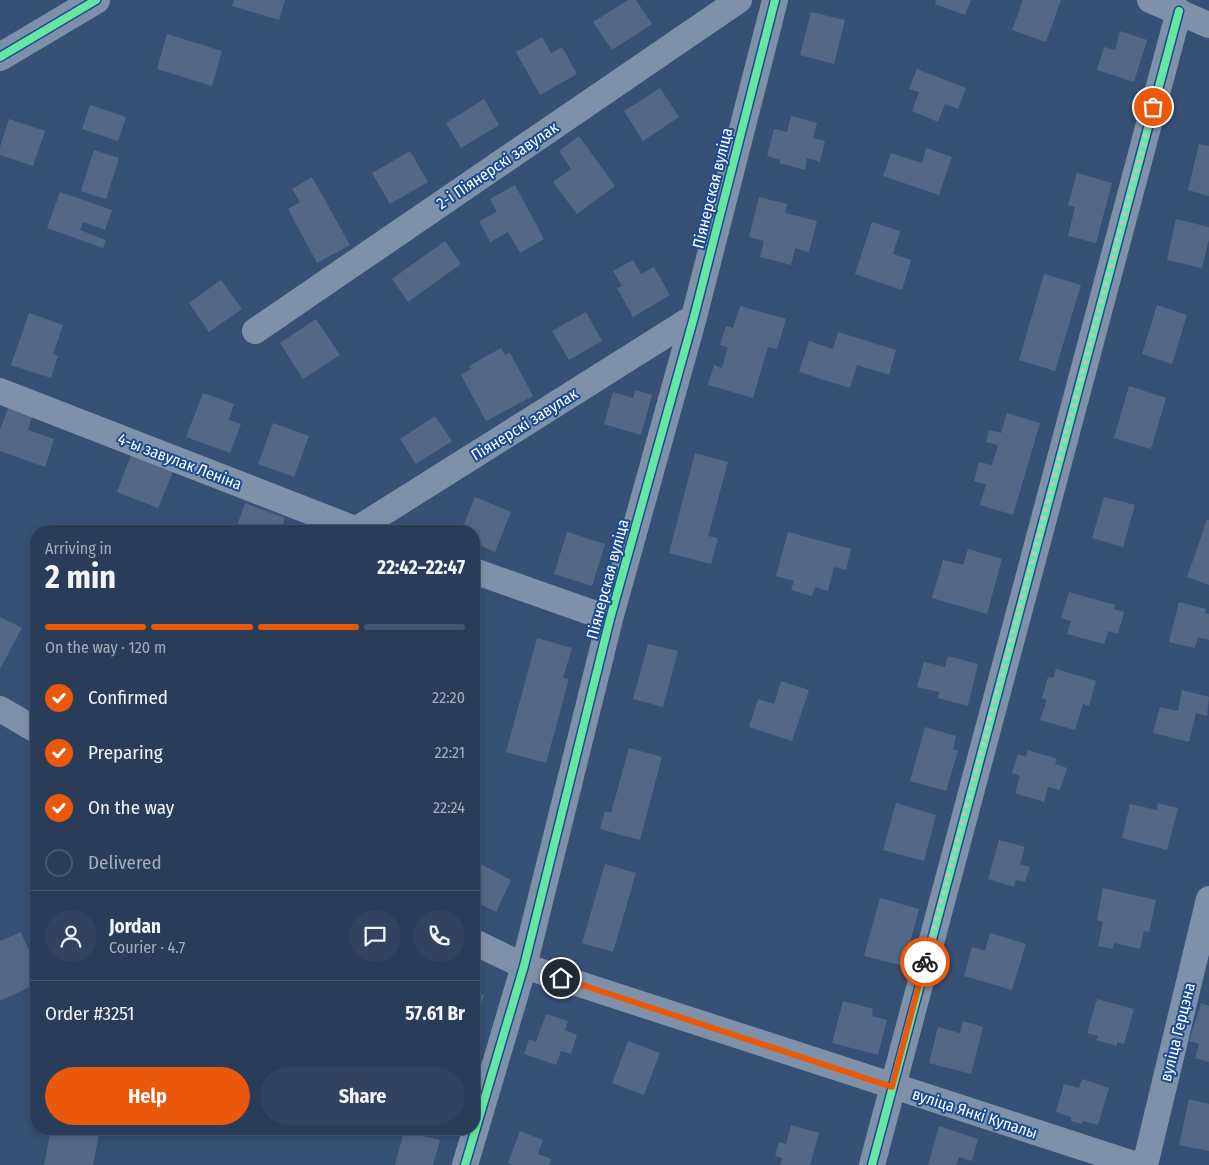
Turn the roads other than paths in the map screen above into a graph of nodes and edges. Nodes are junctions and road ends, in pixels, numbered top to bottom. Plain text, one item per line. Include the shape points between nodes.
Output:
1 (96, 0) edge
2 (739, 0) edge
3 (775, 0) edge
4 (1150, 0) edge
5 (1178, 11) junction
6 (1209, 25) edge
7 (0, 58) edge
8 (694, 317) junction
9 (256, 331) dead end
10 (0, 391) edge
11 (342, 525) edge
12 (366, 525) edge
13 (480, 573) edge
14 (610, 619) junction
15 (0, 709) edge
16 (30, 726) edge
17 (1209, 899) edge
18 (480, 945) edge
19 (524, 966) junction
20 (892, 1087) junction
21 (480, 1114) edge
22 (474, 1135) edge
23 (465, 1165) edge
24 (872, 1165) edge
25 (1137, 1165) edge
26 (1145, 1165) edge

1 - 7 main road
2 - 9 street, 2-і Піянерскі завулак
3 - 8 street, Піянерская вуліца
4 - 5 street
5 - 6 street
5 - 20 street
8 - 12 street, Піянерскі завулак
8 - 14 street, Піянерская вуліца
10 - 11 street, 4-ы завулак Леніна
13 - 14 street
14 - 19 street, Піянерская вуліца
15 - 16 street
17 - 26 street, вуліца Герцэна
18 - 19 street, вуліца Янкі Купалы
19 - 20 street, вуліца Янкі Купалы
19 - 21 street, Піянерская вуліца
20 - 24 street
20 - 25 street, вуліца Янкі Купалы
22 - 23 street, Піянерская вуліца

